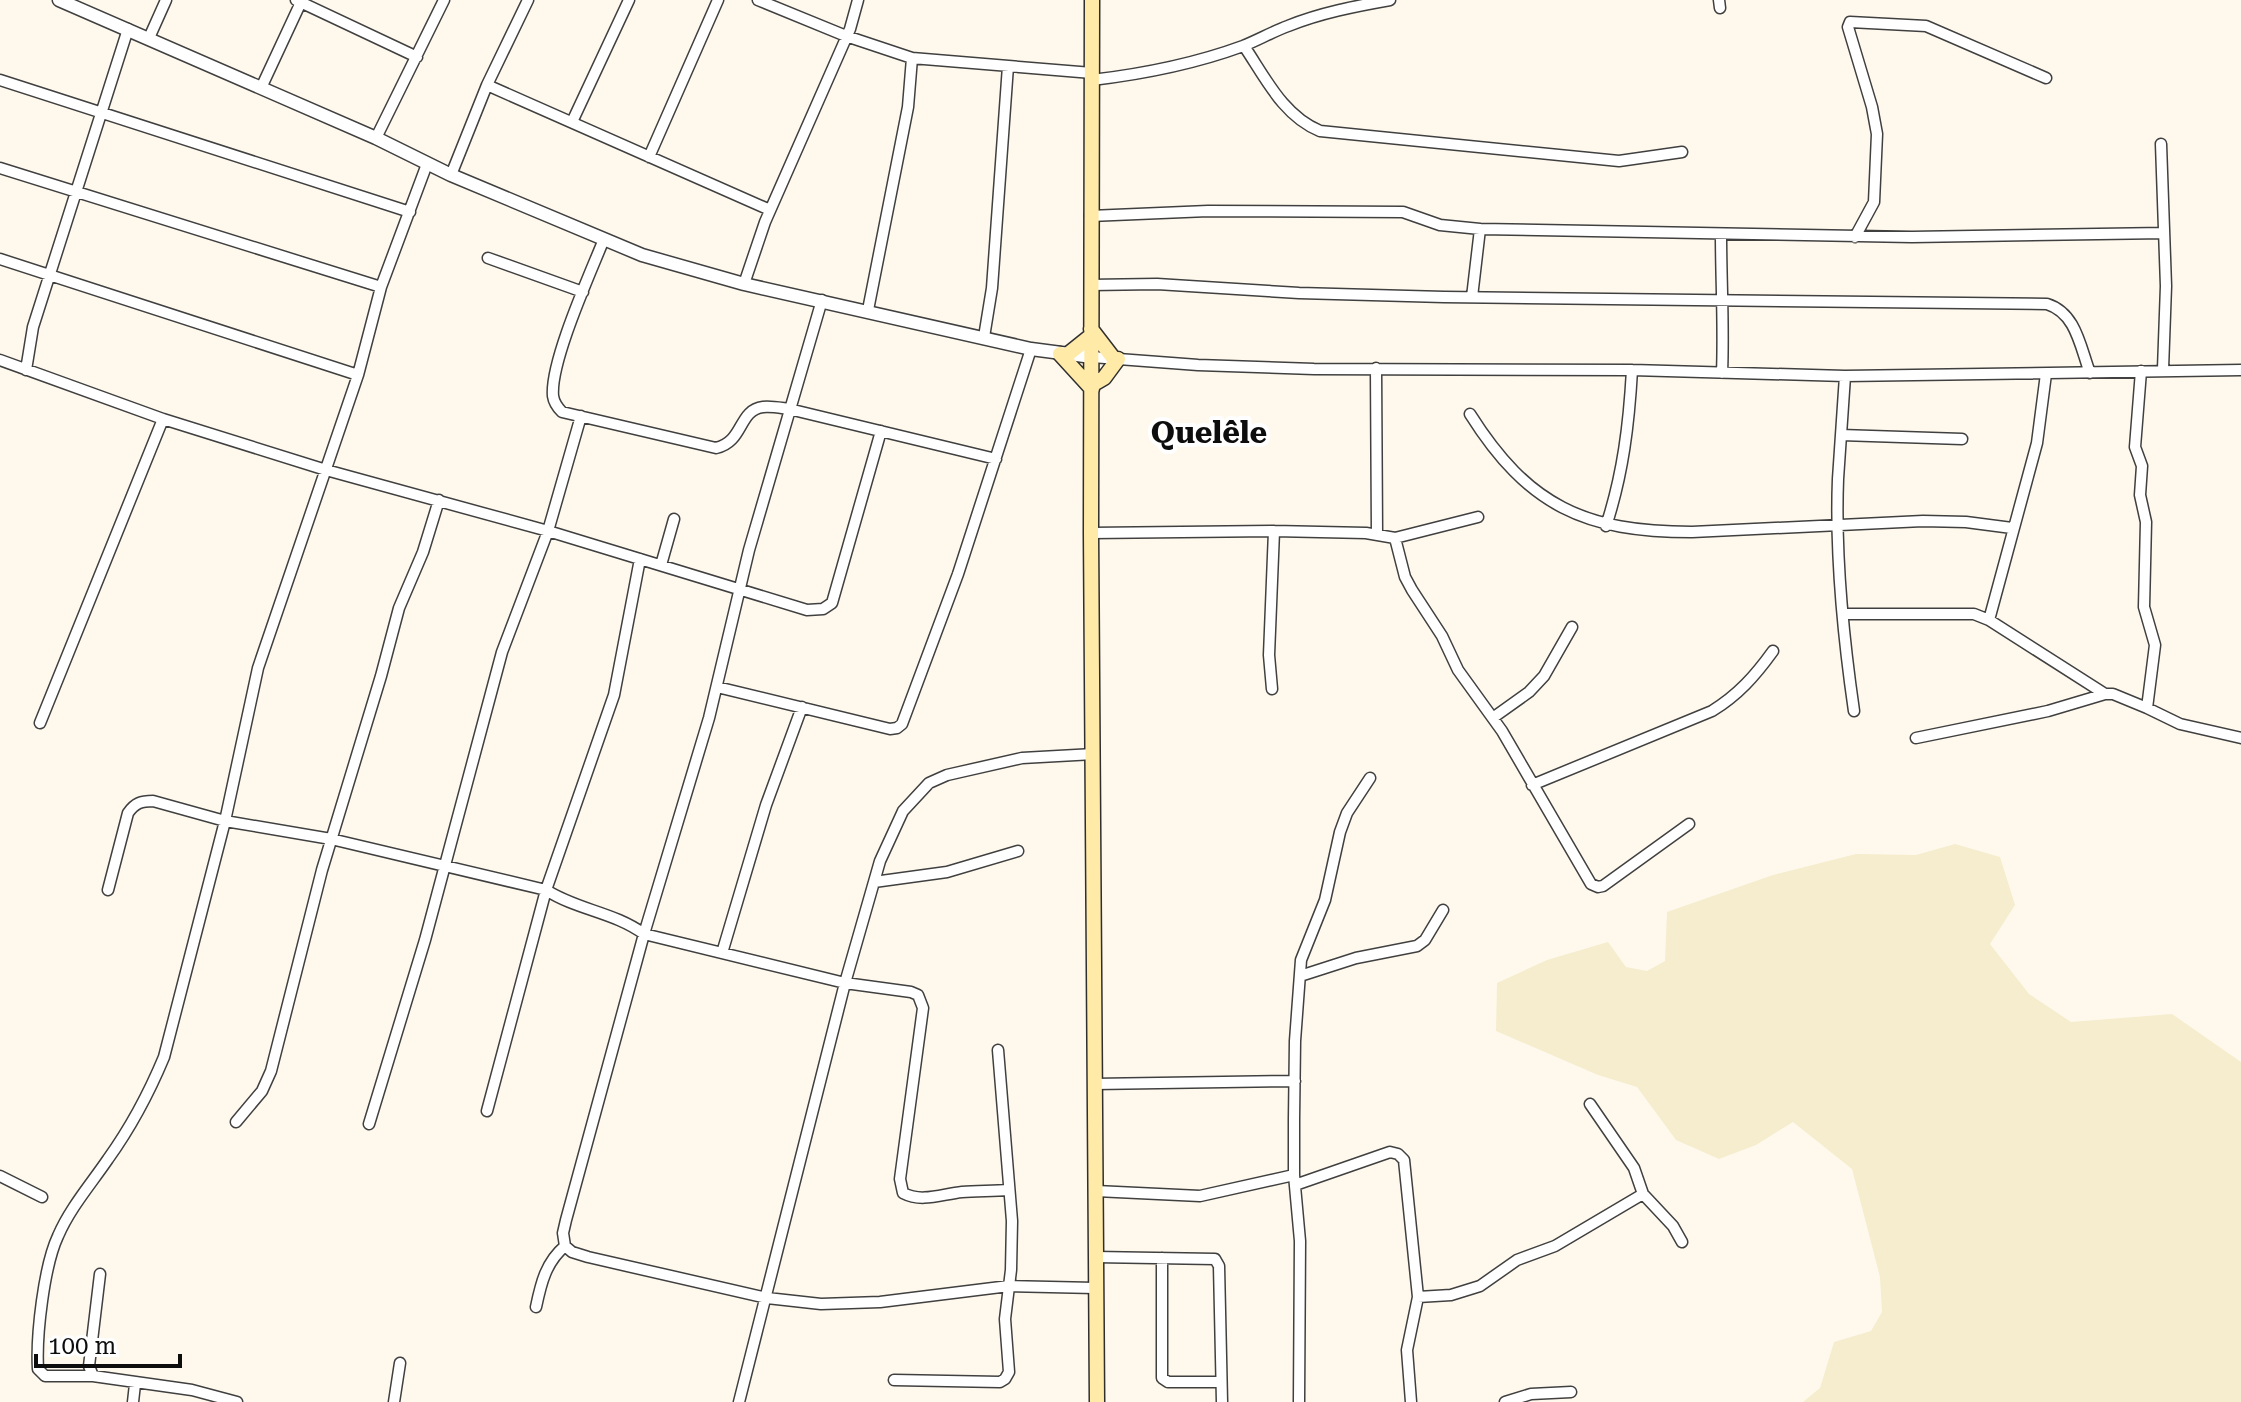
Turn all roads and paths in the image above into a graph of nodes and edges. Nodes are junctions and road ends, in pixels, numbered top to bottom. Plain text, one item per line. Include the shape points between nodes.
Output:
1 (166, 0) edge
2 (444, 0) edge
3 (528, 0) edge
4 (629, 0) edge
5 (718, 0) edge
6 (758, 0) edge
7 (858, 0) edge
8 (1092, 0) edge
9 (1390, 0) edge
10 (300, 1) edge
11 (68, 2) edge
12 (128, 29) junction
13 (846, 36) junction
14 (149, 38) junction
15 (1244, 46) junction
16 (417, 57) junction
17 (912, 58) junction
18 (1008, 66) junction
19 (1092, 76) junction
20 (2046, 78) dead end
21 (0, 80) edge
22 (487, 85) junction
23 (261, 88) junction
24 (102, 114) junction
25 (572, 122) junction
26 (376, 138) junction
27 (2161, 144) dead end
28 (1682, 152) dead end
29 (649, 157) junction
30 (427, 164) junction
31 (0, 168) edge
32 (451, 175) junction
33 (77, 192) junction
34 (770, 210) junction
35 (410, 212) junction
36 (1090, 216) junction
37 (1480, 229) junction
38 (2164, 233) junction
39 (1721, 234) junction
40 (1855, 237) junction
41 (604, 239) junction
42 (488, 258) dead end
43 (0, 259) edge
44 (49, 274) junction
45 (744, 284) junction
46 (1090, 285) junction
47 (381, 287) junction
48 (583, 292) junction
49 (1472, 297) junction
50 (822, 300) junction
51 (1723, 301) junction
52 (868, 310) junction
53 (1092, 332) junction
54 (984, 337) junction
55 (1031, 349) junction
56 (1064, 354) junction
57 (1092, 357) junction
58 (1116, 359) junction
59 (0, 360) edge
60 (1376, 368) junction
61 (2163, 369) junction
62 (26, 370) junction
63 (1632, 370) junction
64 (2241, 370) edge
65 (2141, 371) junction
66 (1722, 373) junction
67 (2090, 373) junction
68 (2046, 374) junction
69 (358, 375) junction
70 (1845, 376) junction
71 (1092, 387) junction
72 (789, 409) junction
73 (1470, 414) dead end
74 (581, 416) junction
75 (163, 419) junction
76 (881, 431) junction
77 (1841, 435) junction
78 (1962, 439) dead end
79 (996, 459) junction
80 (326, 470) junction
81 (439, 500) junction
82 (1478, 517) dead end
83 (674, 519) dead end
84 (1606, 526) junction
85 (1838, 526) junction
86 (2012, 528) junction
87 (548, 531) junction
88 (1274, 531) junction
89 (1091, 533) junction
90 (1377, 534) junction
91 (1395, 538) junction
92 (640, 559) junction
93 (661, 565) junction
94 (741, 589) junction
95 (1844, 614) junction
96 (1989, 620) junction
97 (1572, 627) dead end
98 (1773, 651) dead end
99 (717, 687) junction
100 (1272, 689) dead end
101 (2105, 694) junction
102 (802, 707) junction
103 (2147, 708) junction
104 (1854, 711) dead end
105 (1494, 717) junction
106 (40, 723) dead end
107 (1916, 738) dead end
108 (2241, 738) edge
109 (1094, 754) junction
110 (1370, 778) dead end
111 (1532, 785) junction
112 (225, 821) junction
113 (1689, 824) dead end
114 (331, 839) junction
115 (1018, 851) dead end
116 (446, 865) junction
117 (874, 882) junction
118 (108, 890) dead end
119 (546, 890) junction
120 (1443, 910) dead end
121 (644, 934) junction
122 (722, 953) junction
123 (1300, 976) junction
124 (845, 983) junction
125 (998, 1050) dead end
126 (1295, 1081) junction
127 (1094, 1084) junction
128 (1590, 1104) dead end
129 (487, 1111) dead end
130 (236, 1122) dead end
131 (369, 1124) dead end
132 (0, 1176) edge
133 (1295, 1180) junction
134 (1008, 1190) junction
135 (1096, 1191) junction
136 (1643, 1194) junction
137 (42, 1197) dead end
138 (1682, 1242) dead end
139 (565, 1246) junction
140 (1095, 1257) junction
141 (1162, 1258) junction
142 (100, 1274) dead end
143 (1009, 1286) junction
144 (1095, 1288) junction
145 (1418, 1297) junction
146 (767, 1298) junction
147 (536, 1307) dead end
148 (400, 1363) dead end
149 (93, 1376) junction
150 (894, 1380) dead end
151 (1221, 1382) junction
152 (135, 1384) junction
153 (1571, 1392) dead end
154 (133, 1402) edge
155 (237, 1402) edge
156 (394, 1402) edge
157 (739, 1402) edge
158 (1097, 1402) edge
159 (1222, 1402) edge
160 (1299, 1402) edge
161 (1411, 1402) edge
162 (1505, 1402) edge

1 - 14 street
2 - 16 street
3 - 22 street
4 - 25 street
5 - 29 street
6 - 13 street
7 - 13 street
8 - 19 main road
9 - 15 street via 1326,13
10 - 16 street
10 - 23 street
11 - 12 street
12 - 14 street
12 - 24 street
13 - 17 street
13 - 34 street
14 - 23 street
15 - 19 street via 1155,71
15 - 28 street via 1285,107 1320,131 1619,161
16 - 26 street
17 - 18 street
17 - 52 street via 908,107
18 - 19 street
18 - 54 street via 995,262
19 - 36 main road
20 - 40 street via 1926,26 1850,22 1877,134 1874,202
21 - 24 street
22 - 25 street
22 - 32 street
23 - 26 street
24 - 33 street
24 - 35 street
25 - 29 street
26 - 30 street
27 - 38 street
29 - 34 street
30 - 32 street
30 - 35 street
31 - 33 street
32 - 41 street
33 - 44 street
33 - 47 street
34 - 45 street
35 - 47 street
36 - 37 street via 1403,212 1440,225
36 - 46 main road
37 - 39 street
37 - 49 street
38 - 40 street
38 - 61 street
39 - 40 street
39 - 51 street
41 - 45 street
41 - 48 street
42 - 48 street
43 - 44 street
44 - 62 street
44 - 69 street
45 - 50 street
46 - 49 street
46 - 53 main road
47 - 69 street
48 - 74 street via 553,393 562,412
49 - 51 street
50 - 52 street
50 - 72 street
51 - 66 street
51 - 67 street via 2047,304 2061,308 2069,318
52 - 54 street
53 - 56 main road
53 - 57 main road
53 - 58 main road
54 - 55 street
55 - 56 street
55 - 79 street
56 - 57 street
56 - 71 main road
57 - 58 street
57 - 71 main road
58 - 60 street
58 - 71 main road
59 - 62 street
60 - 63 street
60 - 90 street
61 - 64 street
61 - 65 street
62 - 75 street
63 - 66 street
63 - 84 street via 1629,432
65 - 67 street
65 - 103 street via 2135,447 2142,466 2140,495 2146,522 2144,607 2155,645
66 - 70 street
67 - 68 street
68 - 70 street
68 - 86 street via 2037,443
69 - 80 street
70 - 77 street
71 - 89 main road
72 - 74 street via 753,410 736,438 716,448
72 - 76 street
72 - 94 street
73 - 84 street via 1505,464 1529,486 1549,501
74 - 87 street
75 - 80 street
75 - 106 street
76 - 79 street
76 - 94 street via 832,603 807,610
77 - 78 street
77 - 85 street
79 - 102 street via 902,724 890,729
80 - 81 street
80 - 112 street via 258,668
81 - 87 street
81 - 114 street via 399,608
82 - 91 street
83 - 93 street
84 - 85 street via 1670,532
85 - 86 street via 1923,521
85 - 95 street
86 - 96 street
87 - 92 street
87 - 116 street via 502,652
88 - 89 street
88 - 90 street
88 - 100 street
89 - 109 main road
90 - 91 street
91 - 105 street via 1412,590 1458,670
92 - 93 street
92 - 119 street via 614,695
93 - 94 street
94 - 99 street
95 - 96 street via 1958,613
95 - 104 street
96 - 101 street
97 - 105 street via 1544,676
98 - 111 street via 1752,680 1712,711
99 - 102 street
99 - 121 street
101 - 103 street
101 - 107 street
102 - 122 street
103 - 108 street via 2180,724
105 - 111 street
109 - 117 street via 1022,758 929,783 903,811
109 - 127 main road
110 - 123 street via 1340,832
111 - 113 street via 1594,887 1603,886
112 - 114 street
112 - 118 street via 153,801 133,806
112 - 149 street via 164,1057 131,1124 74,1206 51,1256 38,1369 45,1376
114 - 116 street
114 - 130 street via 271,1071
115 - 117 street via 947,872
116 - 119 street
116 - 131 street
117 - 124 street
119 - 121 street
119 - 129 street
120 - 123 street via 1417,946
121 - 122 street
121 - 139 street via 566,1220
122 - 124 street
123 - 126 street
124 - 134 street via 911,992 921,1000 900,1179 903,1193 926,1198
124 - 146 street
125 - 134 street
126 - 127 street
126 - 133 street
127 - 135 main road
128 - 136 street via 1634,1168
132 - 137 street
133 - 135 street via 1200,1196
133 - 145 street via 1398,1154 1404,1160
133 - 160 street
134 - 143 street
135 - 140 main road
136 - 138 street
136 - 145 street via 1555,1246 1517,1260 1480,1286
139 - 146 street via 588,1257
139 - 147 street via 547,1268
140 - 141 street
140 - 144 main road
141 - 151 street via 1211,1258 1218,1263
141 - 151 street via 1162,1378
142 - 149 street via 89,1366
143 - 144 street
143 - 146 street via 849,1304
143 - 150 street via 1005,1379
144 - 158 main road
145 - 161 street via 1407,1350
146 - 157 street
148 - 156 street
149 - 152 street
151 - 159 street
152 - 154 street
152 - 155 street
153 - 162 street via 1538,1392

